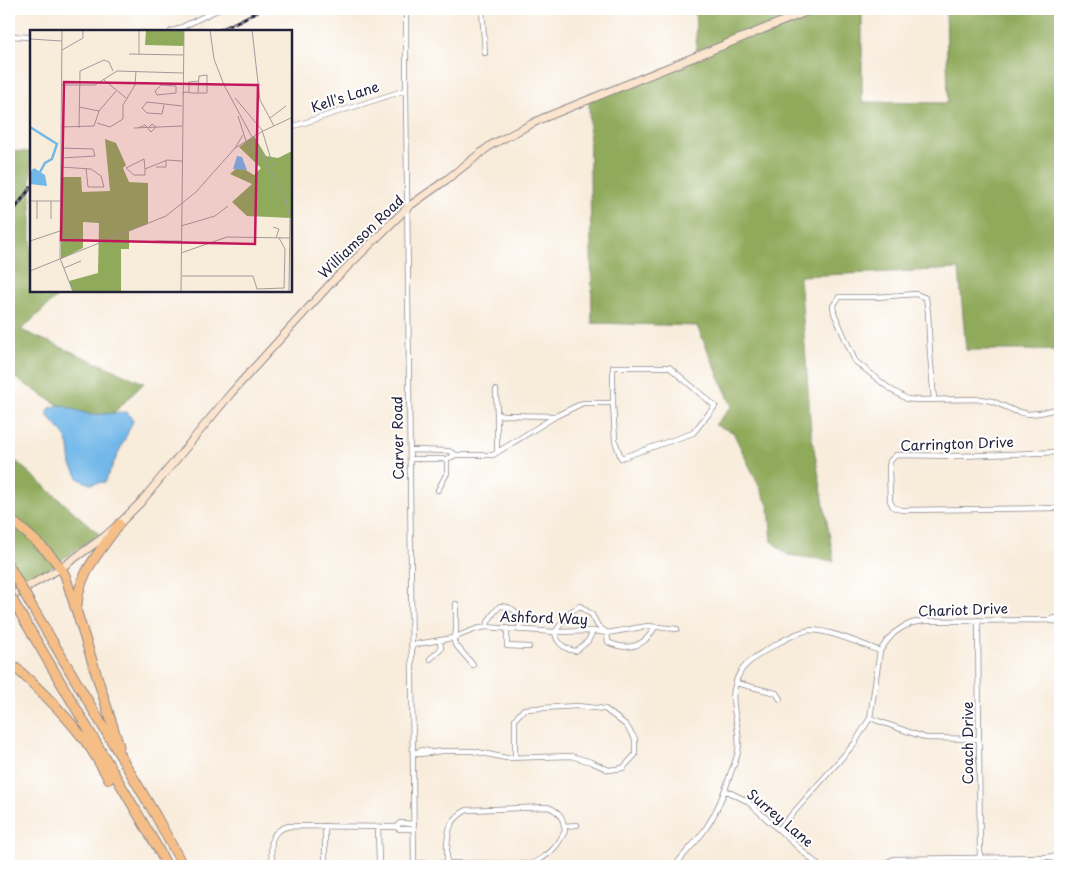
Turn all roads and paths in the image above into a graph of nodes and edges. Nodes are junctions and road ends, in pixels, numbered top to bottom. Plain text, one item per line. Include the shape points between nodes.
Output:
1 (219, 9) edge
2 (432, 9) edge
3 (482, 9) edge
4 (813, 9) edge
5 (406, 10) edge
6 (176, 30) edge
7 (9, 36) edge
8 (30, 37) edge
9 (485, 53) dead end
10 (406, 90) junction
11 (292, 127) edge
12 (408, 207) junction
13 (496, 390) dead end
14 (934, 400) junction
15 (613, 403) junction
16 (1060, 408) edge
17 (496, 414) junction
18 (556, 416) junction
19 (410, 450) junction
20 (498, 452) junction
21 (1060, 452) edge
22 (456, 455) junction
23 (410, 459) junction
24 (447, 460) junction
25 (438, 490) dead end
26 (1060, 508) edge
27 (9, 518) edge
28 (119, 524) junction
29 (61, 568) junction
30 (11, 570) edge
31 (9, 596) edge
32 (456, 604) dead end
33 (77, 612) junction
34 (1060, 617) edge
35 (978, 620) junction
36 (1047, 620) junction
37 (1060, 622) edge
38 (486, 627) junction
39 (655, 627) junction
40 (506, 628) junction
41 (677, 629) dead end
42 (520, 630) junction
43 (593, 631) junction
44 (555, 632) junction
45 (607, 633) junction
46 (453, 638) junction
47 (440, 640) junction
48 (412, 645) junction
49 (529, 647) dead end
50 (880, 650) junction
51 (430, 659) dead end
52 (9, 662) edge
53 (473, 665) dead end
54 (736, 683) junction
55 (780, 699) dead end
56 (870, 718) junction
57 (979, 738) junction
58 (415, 752) junction
59 (515, 758) junction
60 (128, 767) junction
61 (725, 790) junction
62 (577, 825) dead end
63 (325, 826) junction
64 (414, 826) junction
65 (564, 826) junction
66 (378, 827) junction
67 (779, 829) junction
68 (156, 845) junction
69 (1060, 855) edge
70 (1047, 857) junction
71 (980, 858) junction
72 (1060, 860) edge
73 (447, 863) junction
74 (414, 865) edge
75 (166, 866) edge
76 (183, 866) edge
77 (272, 866) edge
78 (325, 866) edge
79 (379, 866) edge
80 (675, 866) edge
81 (819, 866) edge
82 (879, 866) edge
83 (980, 866) edge

1 - 6 street
2 - 5 street
3 - 9 street
4 - 12 main road, Williamson Road via 541,119 491,145
5 - 10 street, Carver Road
7 - 8 street
10 - 11 street, Kell's Lane
10 - 12 street, Carver Road
12 - 19 street, Carver Road
12 - 28 main road, Williamson Road via 331,283
13 - 17 street
14 - 14 street via 926,298 916,294 838,297 832,306 855,361 907,399
14 - 16 street via 981,399 1028,414
15 - 15 street via 613,367 669,367 715,406 693,433 621,458 615,441
15 - 18 street via 582,403
17 - 18 street
17 - 20 street
18 - 20 street
19 - 22 street via 449,451
19 - 23 street, Carver Road
20 - 22 street via 494,455
21 - 26 street, Carrington Drive via 896,455 889,468 890,501 893,507 902,510
22 - 24 street
23 - 24 street
23 - 48 street, Carver Road
24 - 25 street via 447,473
27 - 29 highway
28 - 29 main road, Williamson Road
28 - 33 highway via 86,572 79,589
29 - 31 main road, Williamson Road
29 - 33 highway
30 - 60 highway, bridge
31 - 68 highway, bridge
32 - 46 street
33 - 60 highway
34 - 36 street
35 - 36 street, Chariot Drive
35 - 50 street, Chariot Drive via 912,623 894,633
35 - 57 street, Coach Drive
36 - 37 street, Chariot Drive
38 - 40 street, Ashford Way
38 - 42 street via 488,618 500,606 510,607 517,613
38 - 46 street, Ashford Way
39 - 41 street, Ashford Way
39 - 45 street, Ashford Way
39 - 45 street via 648,638 629,647 617,647 608,642
40 - 42 street, Ashford Way
40 - 49 street via 507,646
42 - 44 street, Ashford Way
43 - 44 street, Ashford Way
43 - 44 street via 576,652 560,643
43 - 45 street, Ashford Way
44 - 45 street via 570,612 580,606
46 - 47 street, Ashford Way
46 - 53 street
47 - 48 street, Ashford Way
47 - 51 street via 441,649
48 - 58 street, Carver Road
50 - 54 street via 810,630 792,636 752,660 738,674
50 - 56 street
52 - 68 highway via 76,730
54 - 55 street via 776,693
54 - 61 street via 733,699 738,750
56 - 57 street via 926,738
56 - 67 street via 854,744
57 - 71 street, Coach Drive
58 - 59 street via 473,751
58 - 64 street, Carver Road
59 - 59 street via 571,756 609,770 623,768 635,755 635,739 626,725 604,709 577,706 524,709 515,719
60 - 76 highway
61 - 67 street, Surrey Lane via 747,801
61 - 80 street via 706,829
62 - 65 street
63 - 66 street
63 - 77 street via 279,829 273,837
63 - 78 street
64 - 66 street
64 - 74 street, Carver Road
65 - 73 street via 563,836 552,851 532,864
65 - 73 street via 560,814 548,807 467,810 451,824
66 - 79 street
67 - 81 street, Surrey Lane
68 - 75 highway
69 - 70 street
70 - 71 street
70 - 72 street
71 - 82 street via 894,859
71 - 83 street, Coach Drive
73 - 74 street

